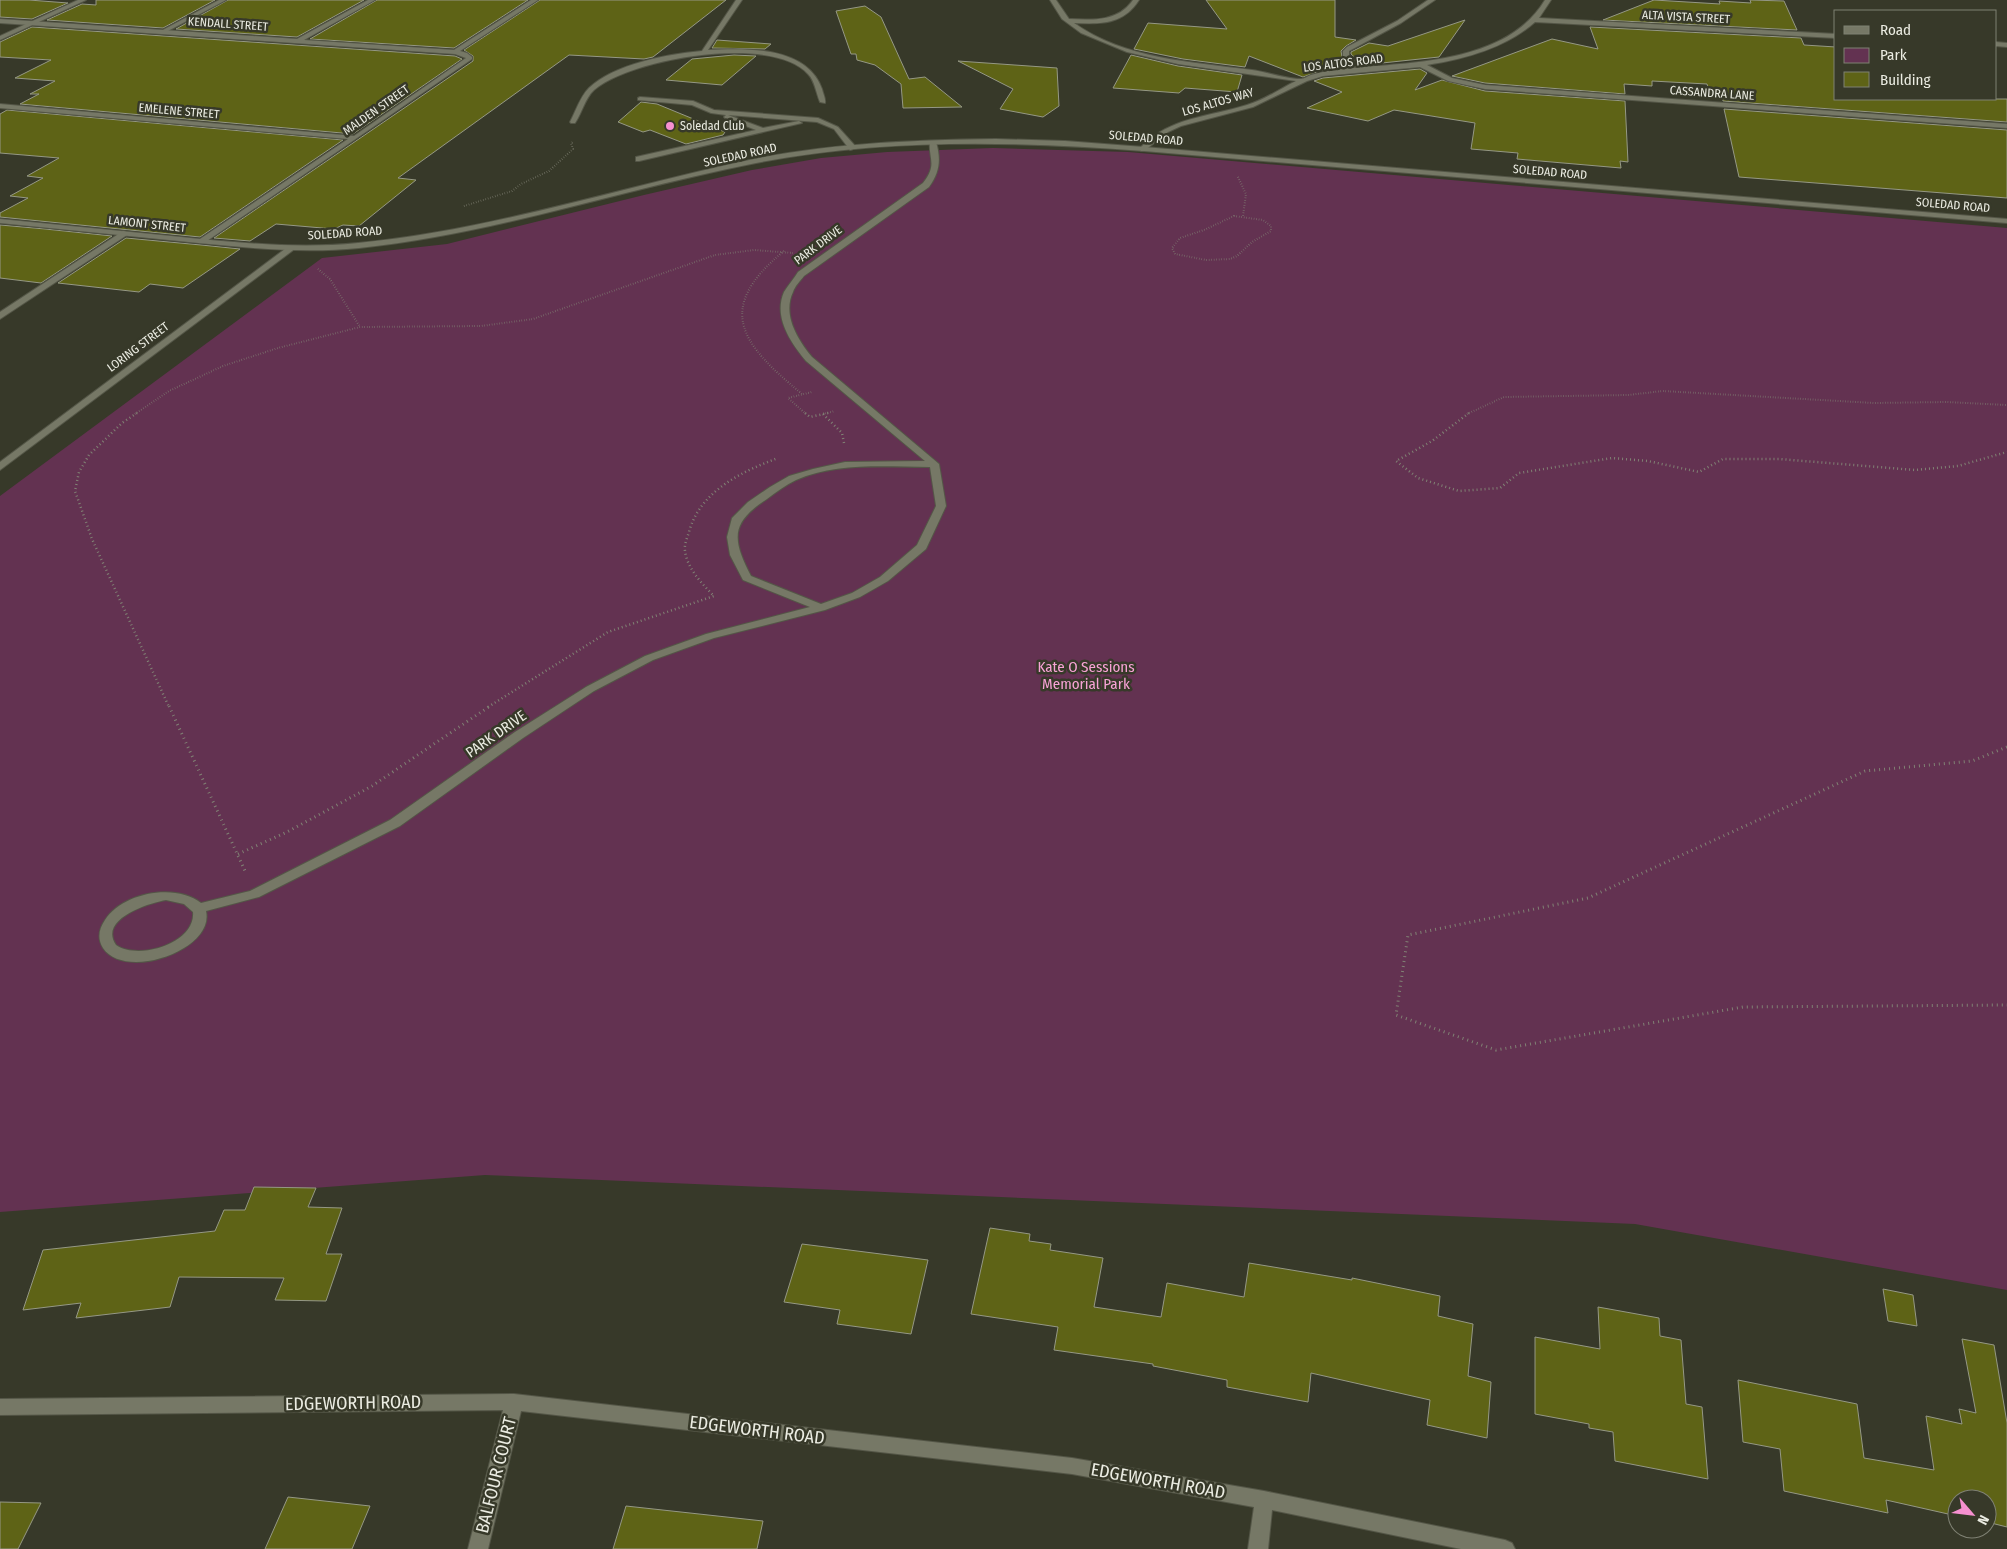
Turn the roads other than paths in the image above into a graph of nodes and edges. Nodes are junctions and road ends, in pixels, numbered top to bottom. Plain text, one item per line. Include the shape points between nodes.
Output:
1 (83, 0) edge
2 (223, 0) edge
3 (372, 0) edge
4 (535, 0) edge
5 (739, 0) edge
6 (1053, 0) edge
7 (1136, 0) edge
8 (1432, 0) edge
9 (1548, 0) edge
10 (1536, 20) junction
11 (1069, 21) junction
12 (0, 22) edge
13 (33, 23) junction
14 (164, 31) junction
15 (1834, 36) edge
16 (0, 38) edge
17 (300, 40) junction
18 (455, 52) junction
19 (704, 52) junction
20 (1420, 64) junction
21 (1362, 69) junction
22 (1303, 81) junction
23 (640, 99) dead end
24 (822, 102) dead end
25 (0, 106) edge
26 (713, 112) junction
27 (818, 120) junction
28 (574, 122) road end
29 (2007, 126) edge
30 (763, 130) junction
31 (356, 138) junction
32 (932, 142) junction
33 (853, 148) junction
34 (1144, 149) junction
35 (639, 159) dead end
36 (0, 220) edge
37 (2007, 221) edge
38 (126, 233) junction
39 (201, 240) junction
40 (292, 248) junction
41 (0, 316) edge
42 (934, 464) junction
43 (0, 466) edge
44 (821, 608) junction
45 (199, 908) junction
46 (514, 1402) junction
47 (0, 1407) edge
48 (1264, 1500) junction
49 (478, 1549) edge
50 (1258, 1549) edge
51 (1505, 1549) edge

1 - 13 street
2 - 14 street
3 - 17 street
4 - 18 street
5 - 19 street
6 - 11 street, LOS ALTOS ROAD
7 - 11 street via 1120,17 1093,22
8 - 21 street via 1399,22 1349,48 1346,56
9 - 10 street, LOS ALTOS ROAD
10 - 15 street, ALTA VISTA STREET
10 - 20 street, LOS ALTOS ROAD via 1494,44
11 - 22 street, LOS ALTOS ROAD via 1082,32 1122,49 1160,59 1271,73
12 - 13 street, KENDALL STREET
13 - 14 street, KENDALL STREET
13 - 16 street
14 - 17 street, KENDALL STREET
17 - 18 street, KENDALL STREET
18 - 31 street, MALDEN STREET via 470,58
19 - 24 street via 745,50 784,57 810,72
19 - 28 street via 612,74 590,91
20 - 21 street, LOS ALTOS ROAD
20 - 29 street, CASSANDRA LANE via 1450,80 1485,87
21 - 22 street, LOS ALTOS ROAD via 1322,74
22 - 34 street, LOS ALTOS WAY via 1252,106 1170,127 1152,138
23 - 26 street via 693,103
25 - 31 street, EMELENE STREET
26 - 27 street
26 - 30 street
27 - 30 street
27 - 33 street via 836,128
30 - 35 street
31 - 39 street, MALDEN STREET
32 - 33 street, SOLEDAD ROAD
32 - 34 street, SOLEDAD ROAD via 1045,142
32 - 42 street, PARK DRIVE via 937,168 933,177 801,274 788,293 785,314 794,341 809,359
33 - 40 street, SOLEDAD ROAD via 756,161 442,235 356,246
34 - 37 street, SOLEDAD ROAD
36 - 38 street, LAMONT STREET
38 - 39 street, LAMONT STREET
38 - 41 street
39 - 40 street, LAMONT STREET
40 - 43 street, LORING STREET
42 - 44 street, PARK DRIVE via 941,506 922,546 884,579 856,595
42 - 44 street via 845,466 816,471 774,488 736,520 732,537 735,555 747,578
44 - 45 street, PARK DRIVE via 710,636 649,658 590,689 396,823 254,894
45 - 45 street via 181,896 166,895 134,904 110,922 105,932 106,943 123,955 150,955 166,951 191,936 201,917
46 - 47 street, EDGEWORTH ROAD
46 - 48 street, EDGEWORTH ROAD via 1072,1466
46 - 49 street, BALFOUR COURT
48 - 50 street
48 - 51 street, EDGEWORTH ROAD

